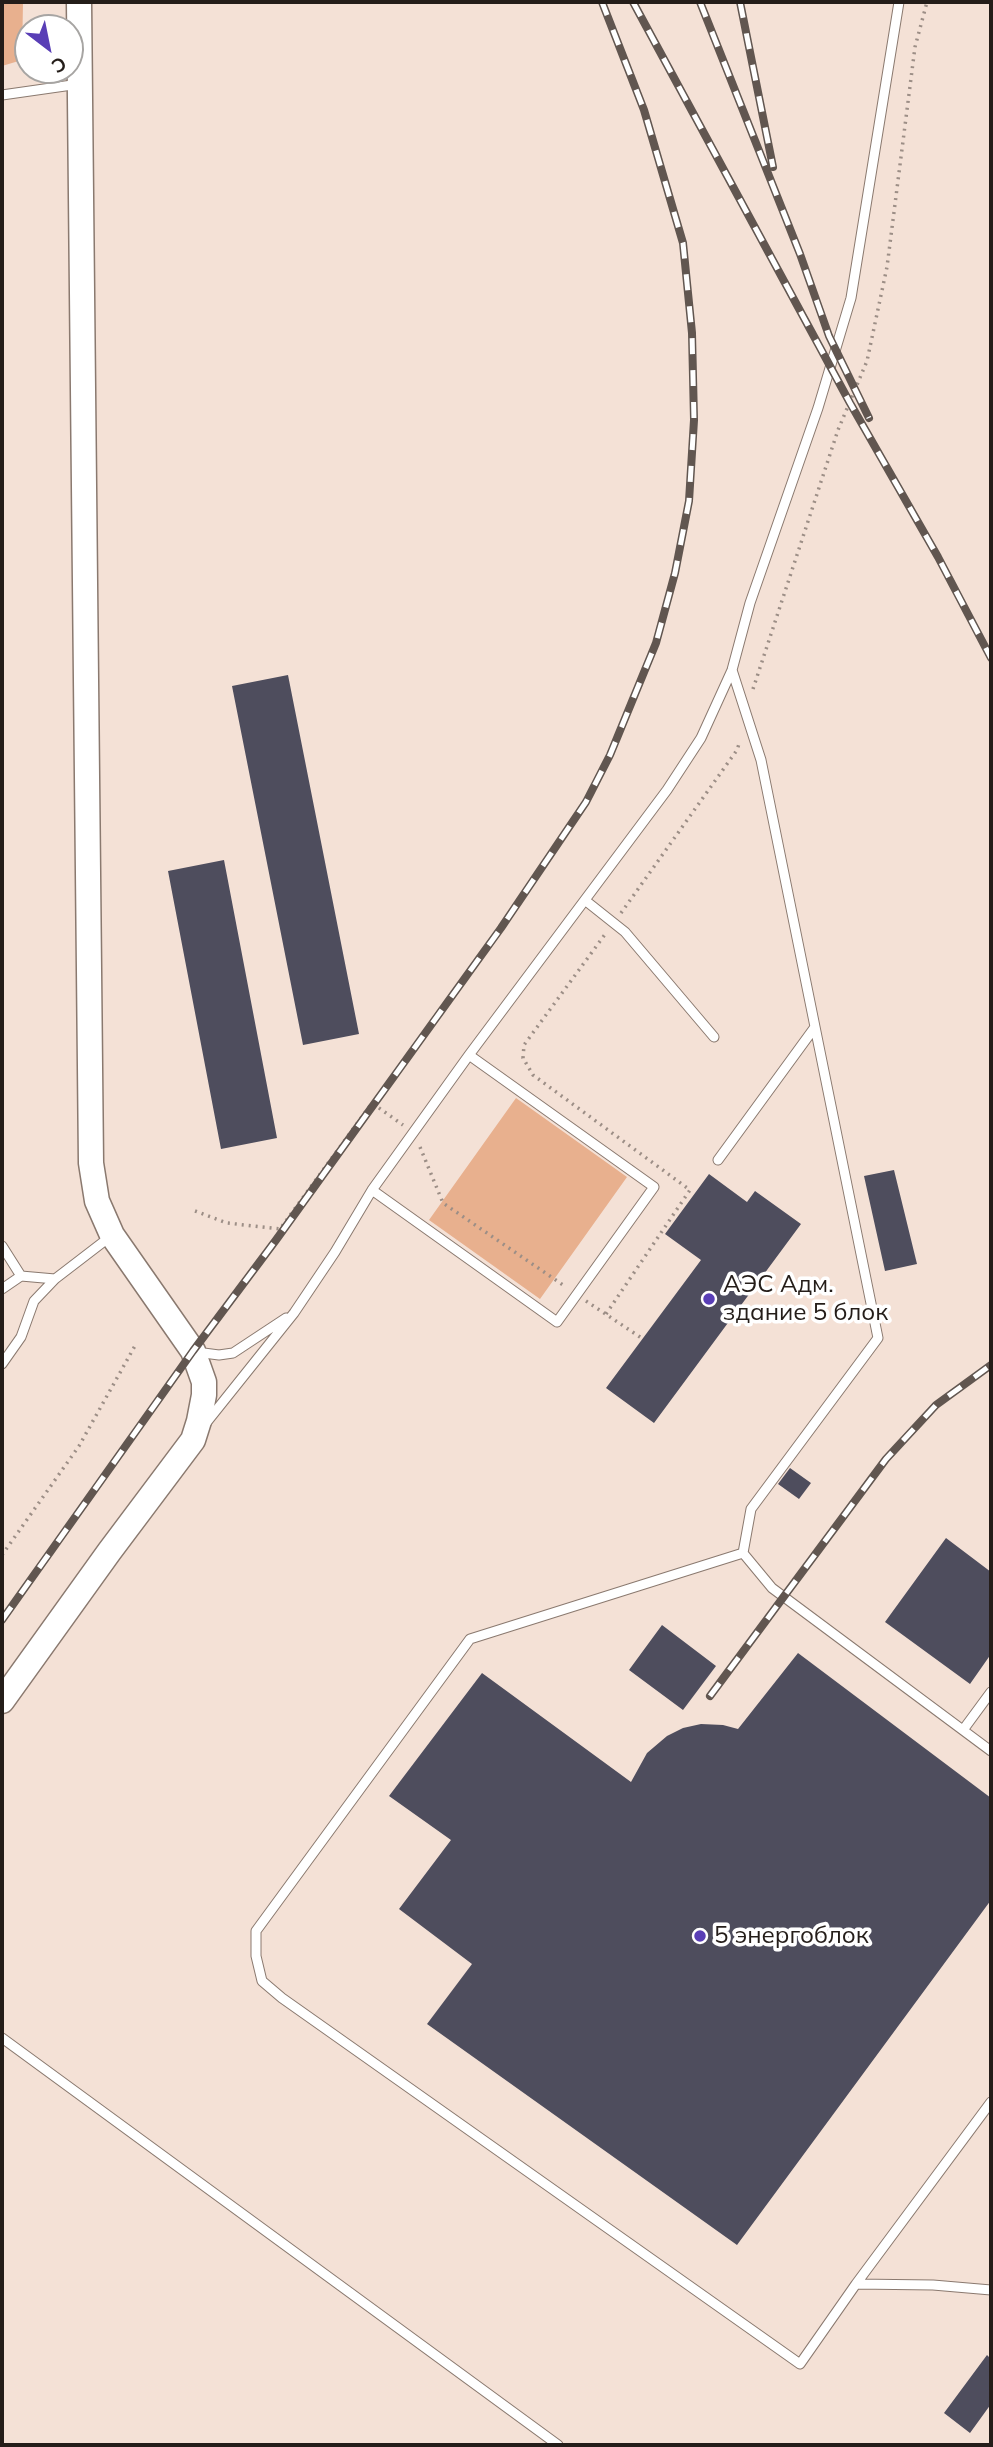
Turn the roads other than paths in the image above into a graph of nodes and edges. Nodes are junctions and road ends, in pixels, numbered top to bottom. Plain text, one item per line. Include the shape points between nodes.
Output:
1 (899, 2) edge
2 (81, 84) joint
3 (2, 96) edge
4 (732, 670) junction
5 (586, 901) junction
6 (815, 1027) junction
7 (714, 1037) dead end
8 (469, 1055) junction
9 (718, 1160) dead end
10 (372, 1190) junction
11 (111, 1235) junction
12 (2, 1246) edge
13 (21, 1276) junction
14 (55, 1279) junction
15 (2, 1289) edge
16 (294, 1313) junction
17 (193, 1351) junction
18 (2, 1364) edge
19 (193, 1440) junction
20 (743, 1553) junction
21 (991, 1692) edge
22 (2, 1701) edge
23 (963, 1730) junction
24 (991, 1751) edge
25 (2, 2038) edge
26 (991, 2102) edge
27 (856, 2284) junction
28 (991, 2290) edge
29 (558, 2445) edge

1 - 4 lane via 851,298
2 - 3 lane
2 - 11 main road via 91,1163 97,1201
4 - 5 lane via 701,738
4 - 6 lane via 761,760
5 - 7 lane via 625,932
5 - 8 lane
6 - 9 lane
6 - 20 lane via 878,1338 751,1509
8 - 10 lane
8 - 10 lane via 654,1187 557,1322
10 - 16 lane
11 - 14 lane
11 - 17 main road
12 - 13 lane
13 - 14 lane
13 - 15 lane
14 - 18 lane via 34,1301 21,1337
16 - 17 lane via 233,1353
16 - 19 lane
17 - 19 main road via 204,1395
19 - 22 main road
20 - 23 lane via 772,1588
20 - 27 lane via 470,1639 256,1931 256,1956 262,1981 282,1998 800,2364
21 - 23 lane
23 - 24 lane
25 - 29 lane
26 - 27 lane
27 - 28 lane

